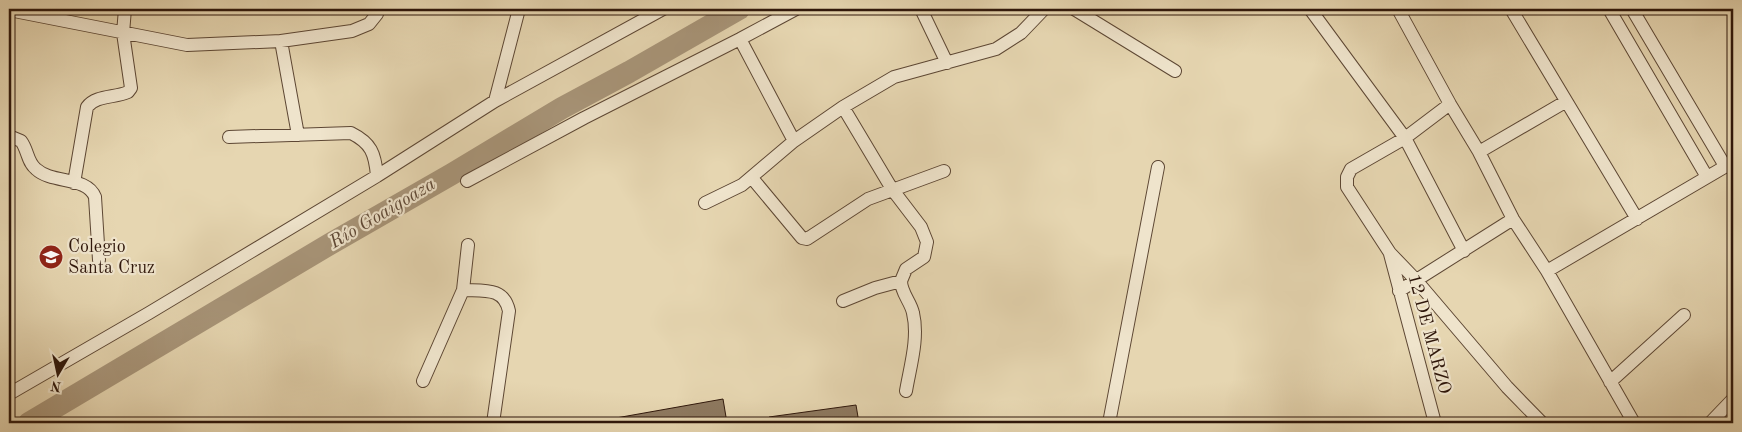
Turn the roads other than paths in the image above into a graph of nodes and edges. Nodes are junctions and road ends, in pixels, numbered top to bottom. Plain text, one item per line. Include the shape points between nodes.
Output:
1 (125, 9) edge
2 (378, 9) edge
3 (519, 9) edge
4 (663, 9) edge
5 (796, 9) edge
6 (922, 9) edge
7 (1044, 9) edge
8 (1074, 9) edge
9 (1310, 9) edge
10 (1398, 9) edge
11 (1511, 9) edge
12 (1609, 9) edge
13 (1632, 9) edge
14 (9, 10) edge
15 (123, 33) junction
16 (740, 39) junction
17 (282, 41) junction
18 (947, 63) junction
19 (1175, 71) dead end
20 (495, 101) junction
21 (1565, 102) junction
22 (1450, 104) junction
23 (843, 107) junction
24 (298, 135) junction
25 (9, 136) edge
26 (229, 137) dead end
27 (1405, 138) junction
28 (794, 140) junction
29 (1479, 152) junction
30 (1729, 164) edge
31 (1158, 166) dead end
32 (944, 171) dead end
33 (377, 176) junction
34 (1707, 177) junction
35 (752, 178) junction
36 (467, 181) dead end
37 (74, 182) junction
38 (892, 189) junction
39 (705, 203) dead end
40 (1513, 218) junction
41 (1636, 219) junction
42 (468, 244) dead end
43 (1464, 251) junction
44 (1390, 253) junction
45 (99, 260) dead end
46 (1548, 271) junction
47 (1415, 279) junction
48 (901, 281) junction
49 (463, 290) junction
50 (1399, 290) junction
51 (843, 301) dead end
52 (1684, 315) dead end
53 (423, 381) dead end
54 (1610, 382) junction
55 (906, 391) dead end
56 (9, 394) edge
57 (1733, 399) edge
58 (493, 423) edge
59 (1109, 423) edge
60 (1435, 423) edge
61 (1542, 423) edge
62 (1634, 423) edge
63 (1710, 423) edge

1 - 15 street
2 - 17 street via 363,28
3 - 20 street
4 - 20 street
5 - 16 street
6 - 18 street
7 - 18 street via 1021,33 996,49
8 - 19 street
9 - 27 street
10 - 22 street
11 - 21 street
12 - 34 street
13 - 30 street
14 - 15 street
15 - 17 street via 188,45
15 - 37 street via 131,88 124,94 97,100 87,107
16 - 28 street
16 - 36 street
17 - 24 street
18 - 23 street via 894,77
20 - 33 street
21 - 29 street
21 - 41 street
22 - 27 street
22 - 29 street
23 - 28 street
23 - 38 street
24 - 26 street
24 - 33 street via 351,133 362,139 376,158
25 - 37 street via 24,144 35,169 50,177
27 - 43 street
27 - 44 street via 1351,169 1347,177 1347,186
28 - 35 street
29 - 40 street
30 - 34 street
31 - 59 street
32 - 38 street
33 - 56 street
34 - 41 street
35 - 38 street via 802,238 807,239 868,199
35 - 39 street
37 - 45 street via 87,186 95,197
38 - 48 street via 928,242 924,257 906,269
40 - 43 street
40 - 46 street
41 - 46 street
42 - 49 street
43 - 47 street
44 - 47 street
44 - 50 street, 12 DE MARZO
46 - 54 street
47 - 50 street
47 - 61 street
48 - 51 street
48 - 55 street via 915,324
49 - 53 street
49 - 58 street via 497,293 510,311
50 - 60 street, 12 DE MARZO
52 - 54 street
54 - 62 street
57 - 63 street

